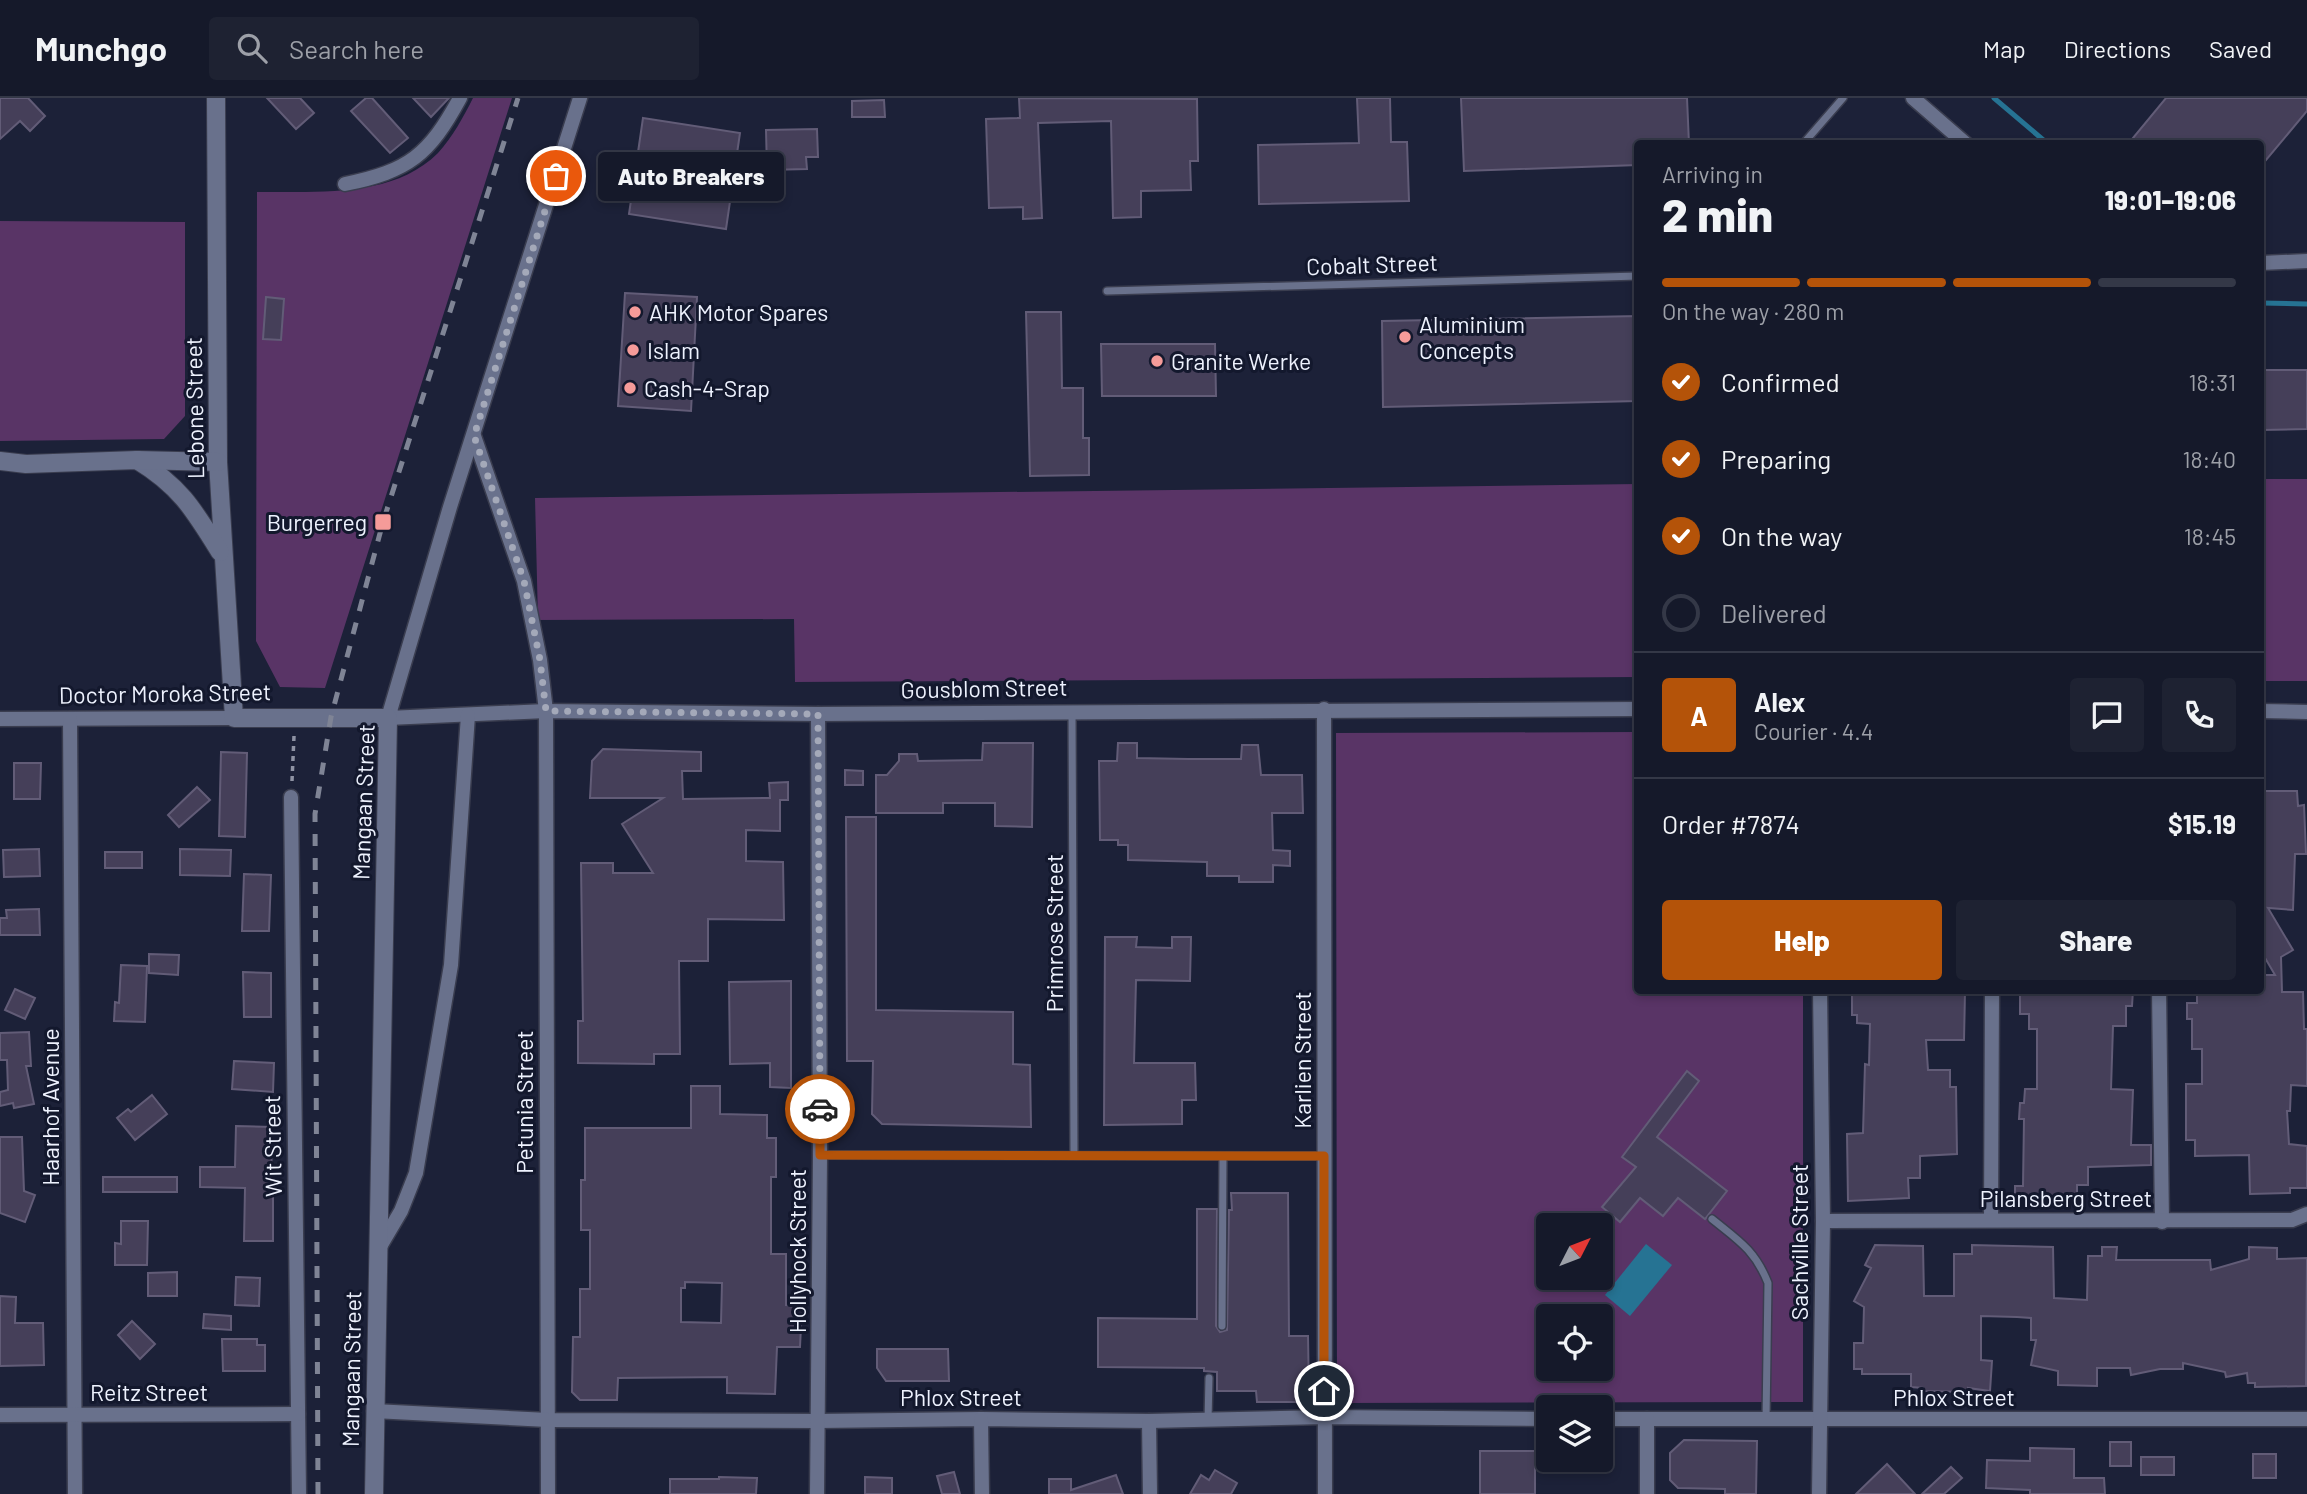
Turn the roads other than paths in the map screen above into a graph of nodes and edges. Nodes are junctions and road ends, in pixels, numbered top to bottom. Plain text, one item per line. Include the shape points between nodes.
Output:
1 (216, 98) edge
2 (460, 98) edge
3 (580, 98) edge
4 (1843, 98) edge
5 (1913, 98) edge
6 (1807, 140) edge
7 (1961, 140) edge
8 (345, 184) dead end
9 (2307, 261) edge
10 (2264, 263) edge
11 (1634, 276) edge
12 (1107, 291) dead end
13 (474, 436) junction
14 (137, 460) junction
15 (0, 461) edge
16 (218, 462) junction
17 (26, 464) junction
18 (0, 471) edge
19 (222, 555) junction
20 (1324, 709) junction
21 (1634, 709) edge
22 (546, 711) junction
23 (1072, 711) junction
24 (2264, 711) edge
25 (2307, 712) edge
26 (818, 714) junction
27 (468, 715) junction
28 (331, 717) joint
29 (234, 718) junction
30 (388, 718) junction
31 (0, 719) edge
32 (71, 719) junction
33 (291, 797) road end
34 (1820, 994) edge
35 (1992, 994) edge
36 (2159, 994) edge
37 (820, 1155) junction
38 (1074, 1155) junction
39 (1223, 1156) junction
40 (1324, 1156) junction
41 (2307, 1214) edge
42 (1712, 1219) dead end
43 (1991, 1220) junction
44 (1823, 1221) junction
45 (2162, 1222) junction
46 (377, 1252) junction
47 (1222, 1326) dead end
48 (1209, 1378) dead end
49 (374, 1411) junction
50 (299, 1414) junction
51 (0, 1415) edge
52 (74, 1415) junction
53 (1324, 1417) junction
54 (981, 1419) junction
55 (1536, 1419) edge
56 (1613, 1419) edge
57 (1647, 1419) junction
58 (2307, 1419) edge
59 (548, 1420) junction
60 (1209, 1420) junction
61 (1766, 1420) junction
62 (818, 1421) junction
63 (1149, 1421) junction
64 (1819, 1421) junction
65 (75, 1494) edge
66 (299, 1494) edge
67 (374, 1494) edge
68 (548, 1494) edge
69 (817, 1494) edge
70 (982, 1494) edge
71 (1150, 1494) edge
72 (1325, 1494) edge
73 (1647, 1494) edge
74 (1819, 1494) edge

1 - 16 street, Lebone Street
2 - 8 street via 430,145 405,166
3 - 13 street, Mangaan Street
4 - 6 lane
5 - 7 street
9 - 10 street
11 - 12 lane, Cobalt Street
13 - 22 street, Petunia Street via 524,581
13 - 30 street, Mangaan Street
14 - 16 street
14 - 17 street
14 - 19 street via 188,502
15 - 17 street
16 - 19 street, Lebone Street
17 - 18 street
19 - 29 street, Lebone Street
20 - 21 street, Gousblom Street
20 - 23 street, Gousblom Street
20 - 40 street, Karlien Street
22 - 26 street, Gousblom Street
22 - 27 street, Gousblom Street
22 - 59 street, Petunia Street
23 - 26 street, Gousblom Street
23 - 38 lane, Primrose Street
24 - 25 street
26 - 37 street, Hollyhock Street
27 - 30 street, Gousblom Street
27 - 46 street via 449,978 416,1173 401,1212
28 - 29 street, Doctor Moroka Street
28 - 30 street, Gousblom Street
29 - 32 street, Doctor Moroka Street
30 - 46 street, Mangaan Street
31 - 32 street, Doctor Moroka Street
32 - 52 street, Haarhof Avenue
33 - 50 street, Wit Street
34 - 44 street, Sachville Street
35 - 43 street
36 - 45 street
37 - 38 lane
37 - 62 street, Hollyhock Street
38 - 39 lane
39 - 40 lane
39 - 47 lane
40 - 53 street, Karlien Street
41 - 45 street, Pilansberg Street via 2292,1220
42 - 61 lane via 1749,1249 1768,1283
43 - 44 street, Pilansberg Street
43 - 45 street, Pilansberg Street
44 - 64 street, Sachville Street
46 - 49 street, Mangaan Street
48 - 60 lane
49 - 59 street, Phlox Street
49 - 67 street, Mangaan Street
50 - 52 street, Reitz Street
50 - 66 street, Wit Street
51 - 52 street, Reitz Street
52 - 65 street, Haarhof Avenue
53 - 55 street, Phlox Street
53 - 60 street, Phlox Street
53 - 72 street, Karlien Street
54 - 62 street, Phlox Street
54 - 63 street, Phlox Street
54 - 70 street
56 - 57 street, Phlox Street
57 - 61 street, Phlox Street
57 - 73 street
58 - 64 street, Phlox Street
59 - 62 street, Phlox Street
59 - 68 street, Petunia Street
60 - 63 street, Phlox Street
61 - 64 street, Phlox Street
62 - 69 street, Hollyhock Street
63 - 71 street
64 - 74 street, Sachville Street

